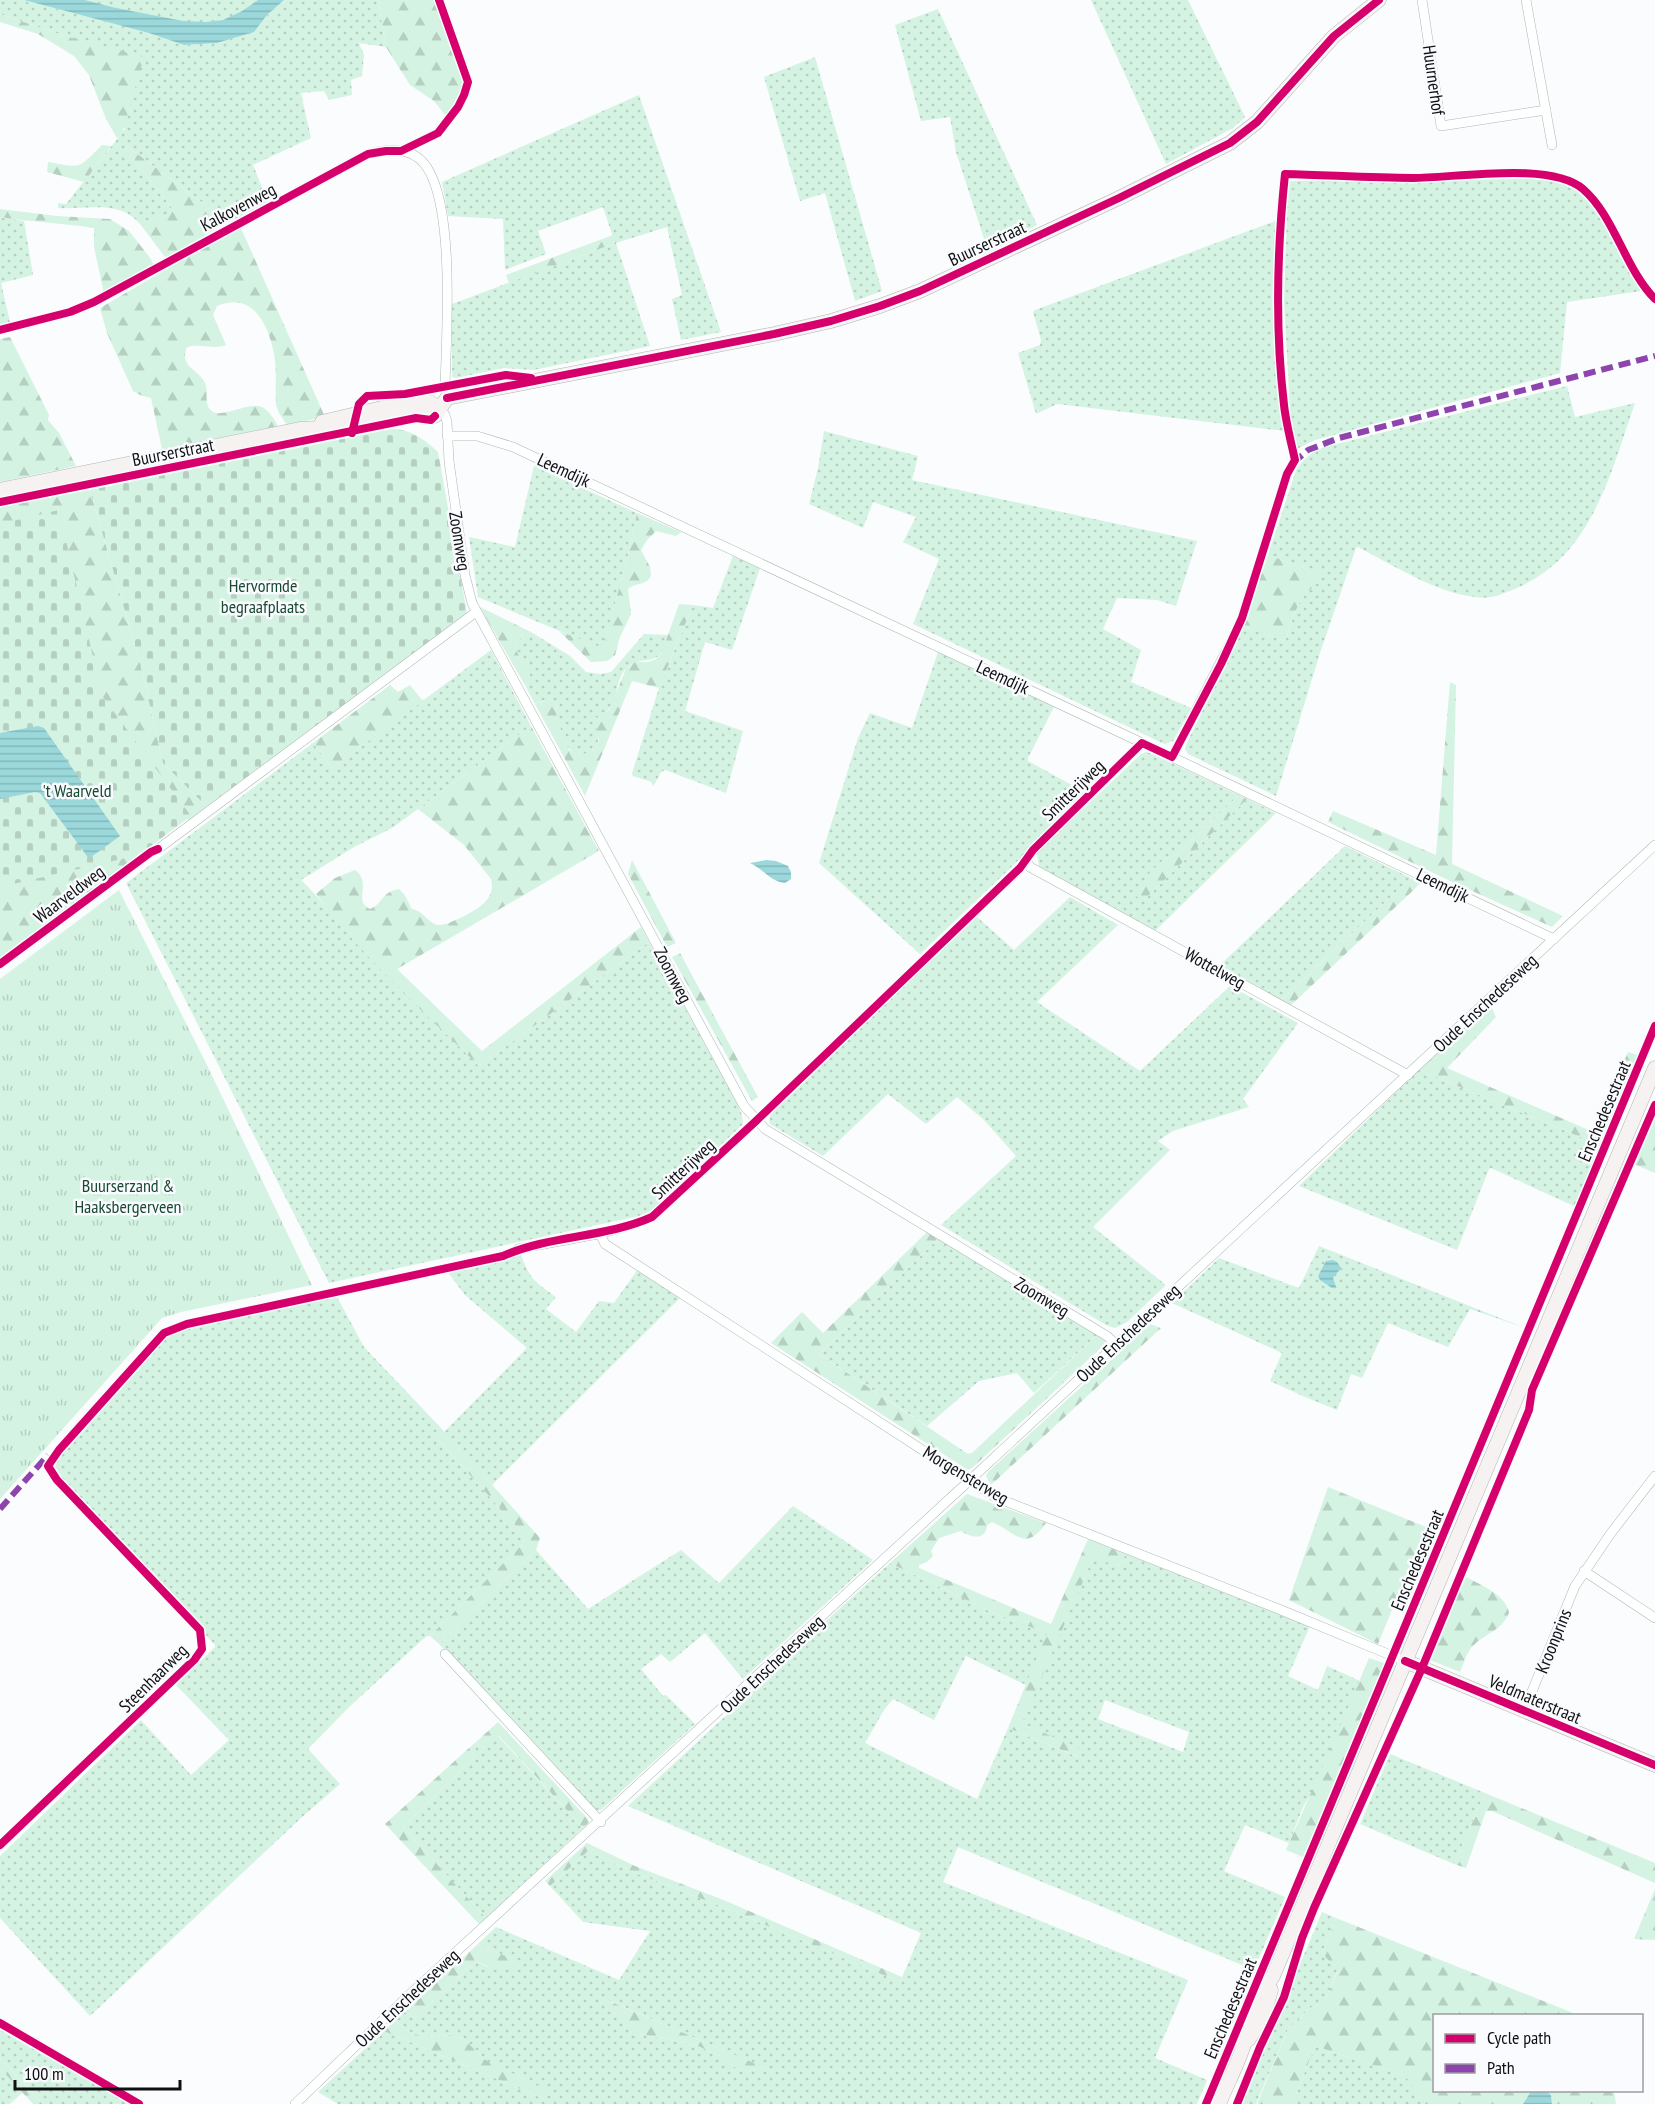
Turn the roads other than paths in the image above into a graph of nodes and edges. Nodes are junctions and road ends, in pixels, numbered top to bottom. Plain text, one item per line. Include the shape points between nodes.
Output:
1 (1378, 0) edge
2 (1422, 0) edge
3 (1526, 0) edge
4 (1546, 110) junction
5 (1552, 145) dead end
6 (94, 302) dead end
7 (440, 408) junction
8 (447, 436) junction
9 (0, 490) edge
10 (476, 612) junction
11 (1237, 630) dead end
12 (1142, 743) junction
13 (1172, 757) junction
14 (1655, 845) edge
15 (158, 849) dead end
16 (1025, 859) joint
17 (1554, 939) junction
18 (1655, 1068) edge
19 (1408, 1075) junction
20 (756, 1121) junction
21 (599, 1232) junction
22 (518, 1249) dead end
23 (1116, 1344) junction
24 (1655, 1476) edge
25 (970, 1480) junction
26 (1584, 1571) junction
27 (1655, 1618) edge
28 (445, 1654) dead end
29 (1405, 1661) junction
30 (1524, 1711) junction
31 (1655, 1765) edge
32 (601, 1822) junction
33 (0, 2023) edge
34 (139, 2104) edge
35 (295, 2104) edge
36 (1219, 2104) edge

1 - 7 main road, Buurserstraat via 1334,36 1257,122 1230,143 920,291 841,318
2 - 4 street, Huurnerhof via 1441,126
3 - 4 street
4 - 5 street
6 - 7 street, Kalkovenweg via 368,154 401,151 417,157 427,167 440,206 447,270 445,387
7 - 8 street, Zoomweg
7 - 9 main road, Buurserstraat via 411,410 340,428 300,429
8 - 10 street, Zoomweg via 465,575
8 - 12 street, Leemdijk via 477,436 513,447
10 - 15 street
10 - 20 street, Zoomweg via 744,1106
11 - 13 street
12 - 13 street, Leemdijk
12 - 16 street, Smitterijweg
13 - 17 street, Leemdijk
14 - 17 street, Oude Enschedeseweg
16 - 19 street, Wottelweg via 1030,867
17 - 19 street, Oude Enschedeseweg
18 - 29 main road, Enschedesestraat
19 - 23 street, Oude Enschedeseweg
20 - 21 street, Smitterijweg via 660,1211 637,1223
20 - 23 street, Zoomweg via 803,1154
21 - 22 street, Smitterijweg
21 - 25 street, Morgensterweg via 605,1244
23 - 25 street, Oude Enschedeseweg
24 - 26 street, Kroonprins
25 - 29 street, Morgensterweg via 995,1497
25 - 32 street, Oude Enschedeseweg
26 - 27 street
26 - 30 street, Kroonprins
28 - 32 street
29 - 30 main road, Veldmaterstraat
29 - 36 main road, Enschedesestraat via 1273,1976 1263,1991
30 - 31 main road, Veldmaterstraat
32 - 35 street, Oude Enschedeseweg
33 - 34 street

